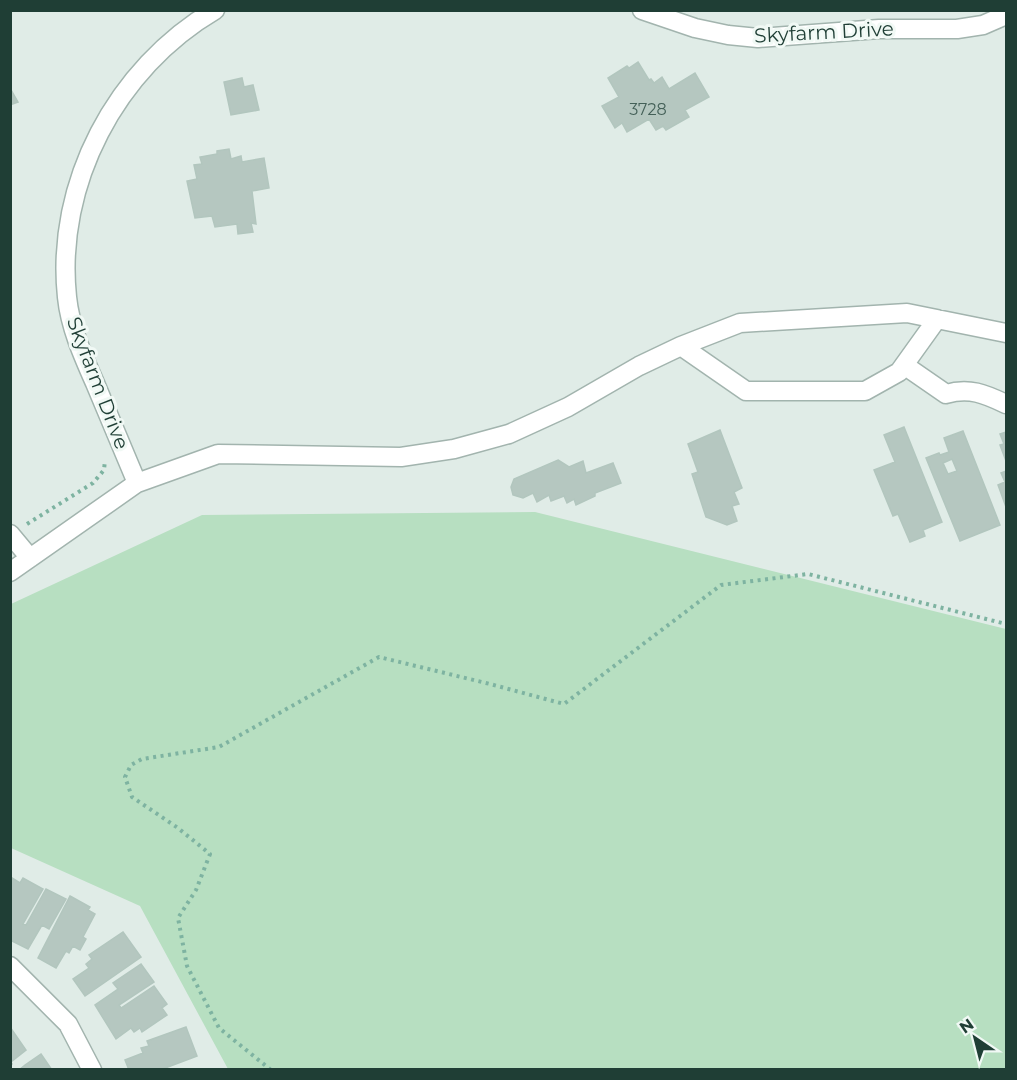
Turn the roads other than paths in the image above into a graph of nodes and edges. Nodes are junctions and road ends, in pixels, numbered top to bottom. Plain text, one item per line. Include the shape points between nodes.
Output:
1 (215, 10) edge
2 (642, 10) edge
3 (1006, 15) edge
4 (190, 17) edge
5 (937, 319) junction
6 (1006, 333) edge
7 (681, 346) junction
8 (904, 365) junction
9 (1006, 404) edge
10 (137, 483) junction
11 (16, 531) edge
12 (30, 558) junction
13 (10, 572) edge
14 (10, 966) edge
15 (92, 1070) edge

1 - 4 street, Skyfarm Drive
2 - 3 street, Skyfarm Drive via 695,28 758,38 879,28 957,29
4 - 10 street, Skyfarm Drive via 133,81 106,120 75,192 68,228 67,298 76,340
5 - 6 street
5 - 7 street via 907,313 740,323
5 - 8 street
7 - 8 street via 746,391 865,391 899,372
7 - 10 street via 558,412 509,434 454,449 402,457 218,454
8 - 9 street via 946,394 960,390 988,395
10 - 12 street
11 - 12 street
12 - 13 street
14 - 15 street via 68,1024

